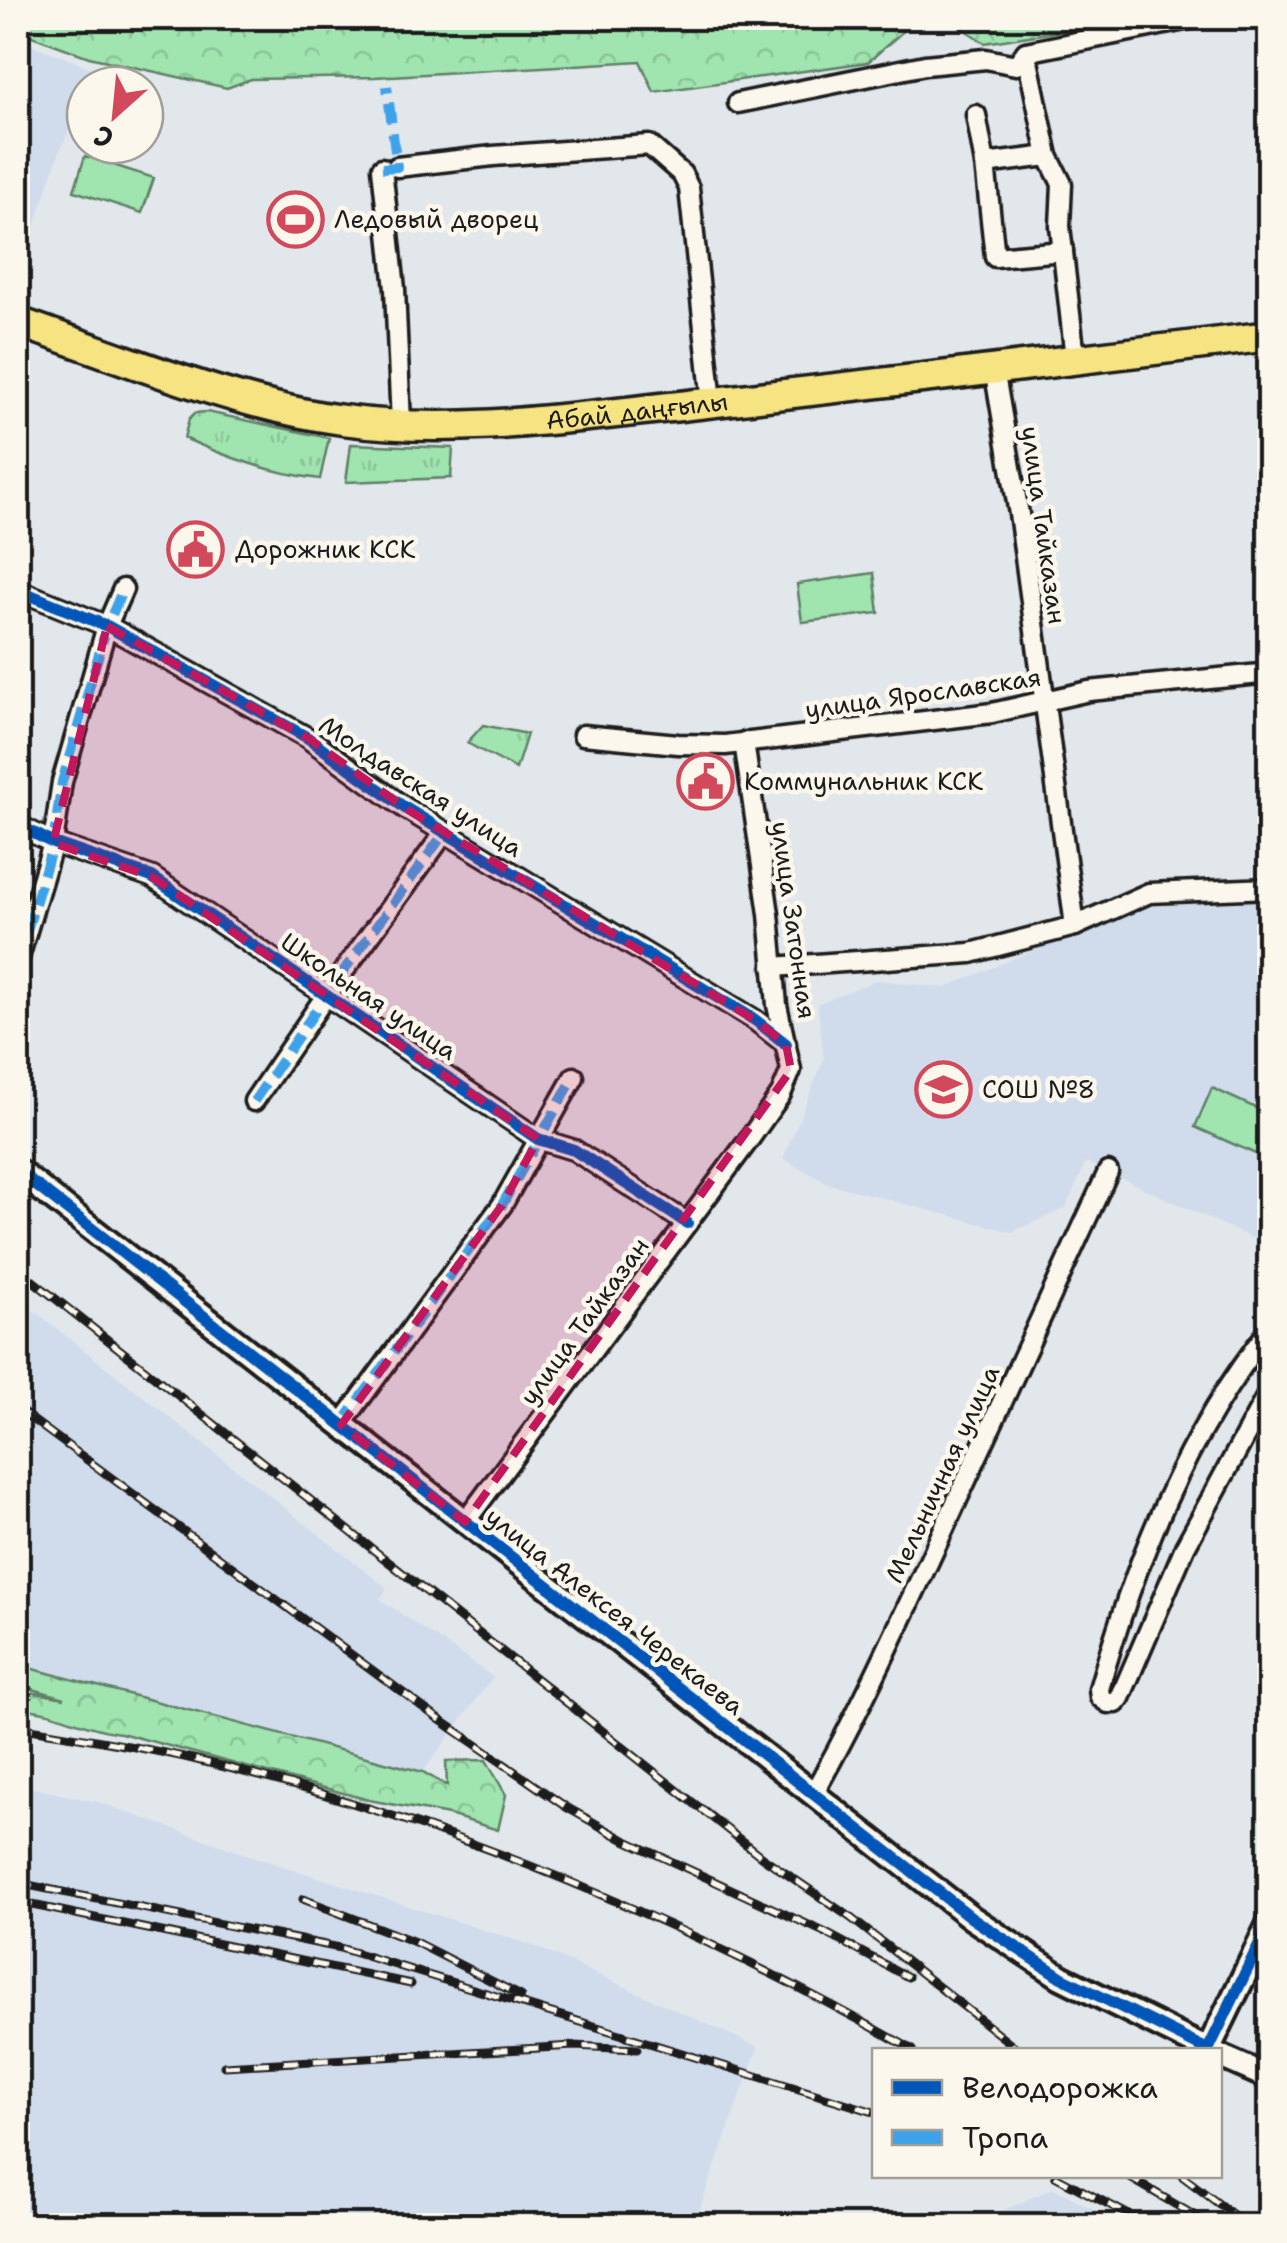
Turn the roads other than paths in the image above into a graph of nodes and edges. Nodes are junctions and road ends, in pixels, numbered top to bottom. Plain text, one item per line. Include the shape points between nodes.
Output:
1 (1195, 18) edge
2 (1026, 52) junction
3 (738, 103) dead end
4 (976, 115) dead end
5 (1048, 156) junction
6 (985, 164) junction
7 (1062, 251) junction
8 (18, 322) edge
9 (1270, 336) edge
10 (1075, 358) junction
11 (994, 369) junction
12 (712, 402) junction
13 (401, 423) junction
14 (123, 589) dead end
15 (18, 590) edge
16 (106, 626) junction
17 (1270, 673) edge
18 (1044, 702) junction
19 (583, 735) dead end
20 (744, 742) junction
21 (18, 824) edge
22 (445, 832) junction
23 (54, 843) junction
24 (1270, 888) edge
25 (1075, 926) junction
26 (18, 961) edge
27 (773, 967) junction
28 (326, 994) junction
29 (786, 1044) junction
30 (574, 1077) dead end
31 (254, 1101) dead end
32 (538, 1139) junction
33 (18, 1172) edge
34 (1108, 1172) dead end
35 (687, 1222) junction
36 (1270, 1329) edge
37 (1270, 1390) edge
38 (341, 1425) junction
39 (465, 1522) junction
40 (813, 1794) junction
41 (1270, 1922) edge
42 (1204, 2048) edge
43 (1209, 2048) edge
44 (1222, 2057) edge
45 (1270, 2078) edge

1 - 2 street
2 - 3 street via 1016,65 986,59 925,65
2 - 5 street
4 - 6 street
5 - 6 street
5 - 7 street via 1062,184
6 - 7 street via 996,257
7 - 10 street
8 - 13 main road, Абай даңғылы via 270,404 344,420
9 - 10 main road, Абай даңғылы
10 - 11 main road, Абай даңғылы
11 - 12 main road, Абай даңғылы
11 - 18 street, улица Тайказан
12 - 13 main road, Абай даңғылы via 496,424
12 - 13 street via 689,188 649,145 390,167
14 - 16 street
15 - 16 street, Молдавская улица
16 - 22 street, Молдавская улица via 308,738
16 - 23 street via 62,782
17 - 18 street, улица Ярославская via 1089,691
18 - 20 street, улица Ярославская
18 - 25 street, улица Тайказан
19 - 20 street, улица Ярославская
20 - 27 street, улица Затонная
21 - 23 street, Школьная улица
22 - 28 street
22 - 29 street, Молдавская улица
23 - 26 street
23 - 28 street, Школьная улица via 152,878
24 - 25 street via 1150,892
25 - 27 street via 972,953
27 - 29 street, улица Затонная
28 - 31 street
28 - 32 street, Школьная улица
29 - 35 street, улица Тайказан via 791,1070 781,1094
30 - 32 street
32 - 35 street, Школьная улица via 574,1150
32 - 38 street via 502,1204
33 - 38 street, улица Алексея Черекаева
34 - 40 street, Мельничная улица via 893,1637
35 - 39 street, улица Тайказан
36 - 37 street via 1238,1369 1147,1542 1098,1690 1108,1703 1120,1698 1185,1547
38 - 39 street, улица Алексея Черекаева
39 - 40 street, улица Алексея Черекаева
40 - 42 street, улица Алексея Черекаева via 1010,1946
41 - 43 street
44 - 45 street

